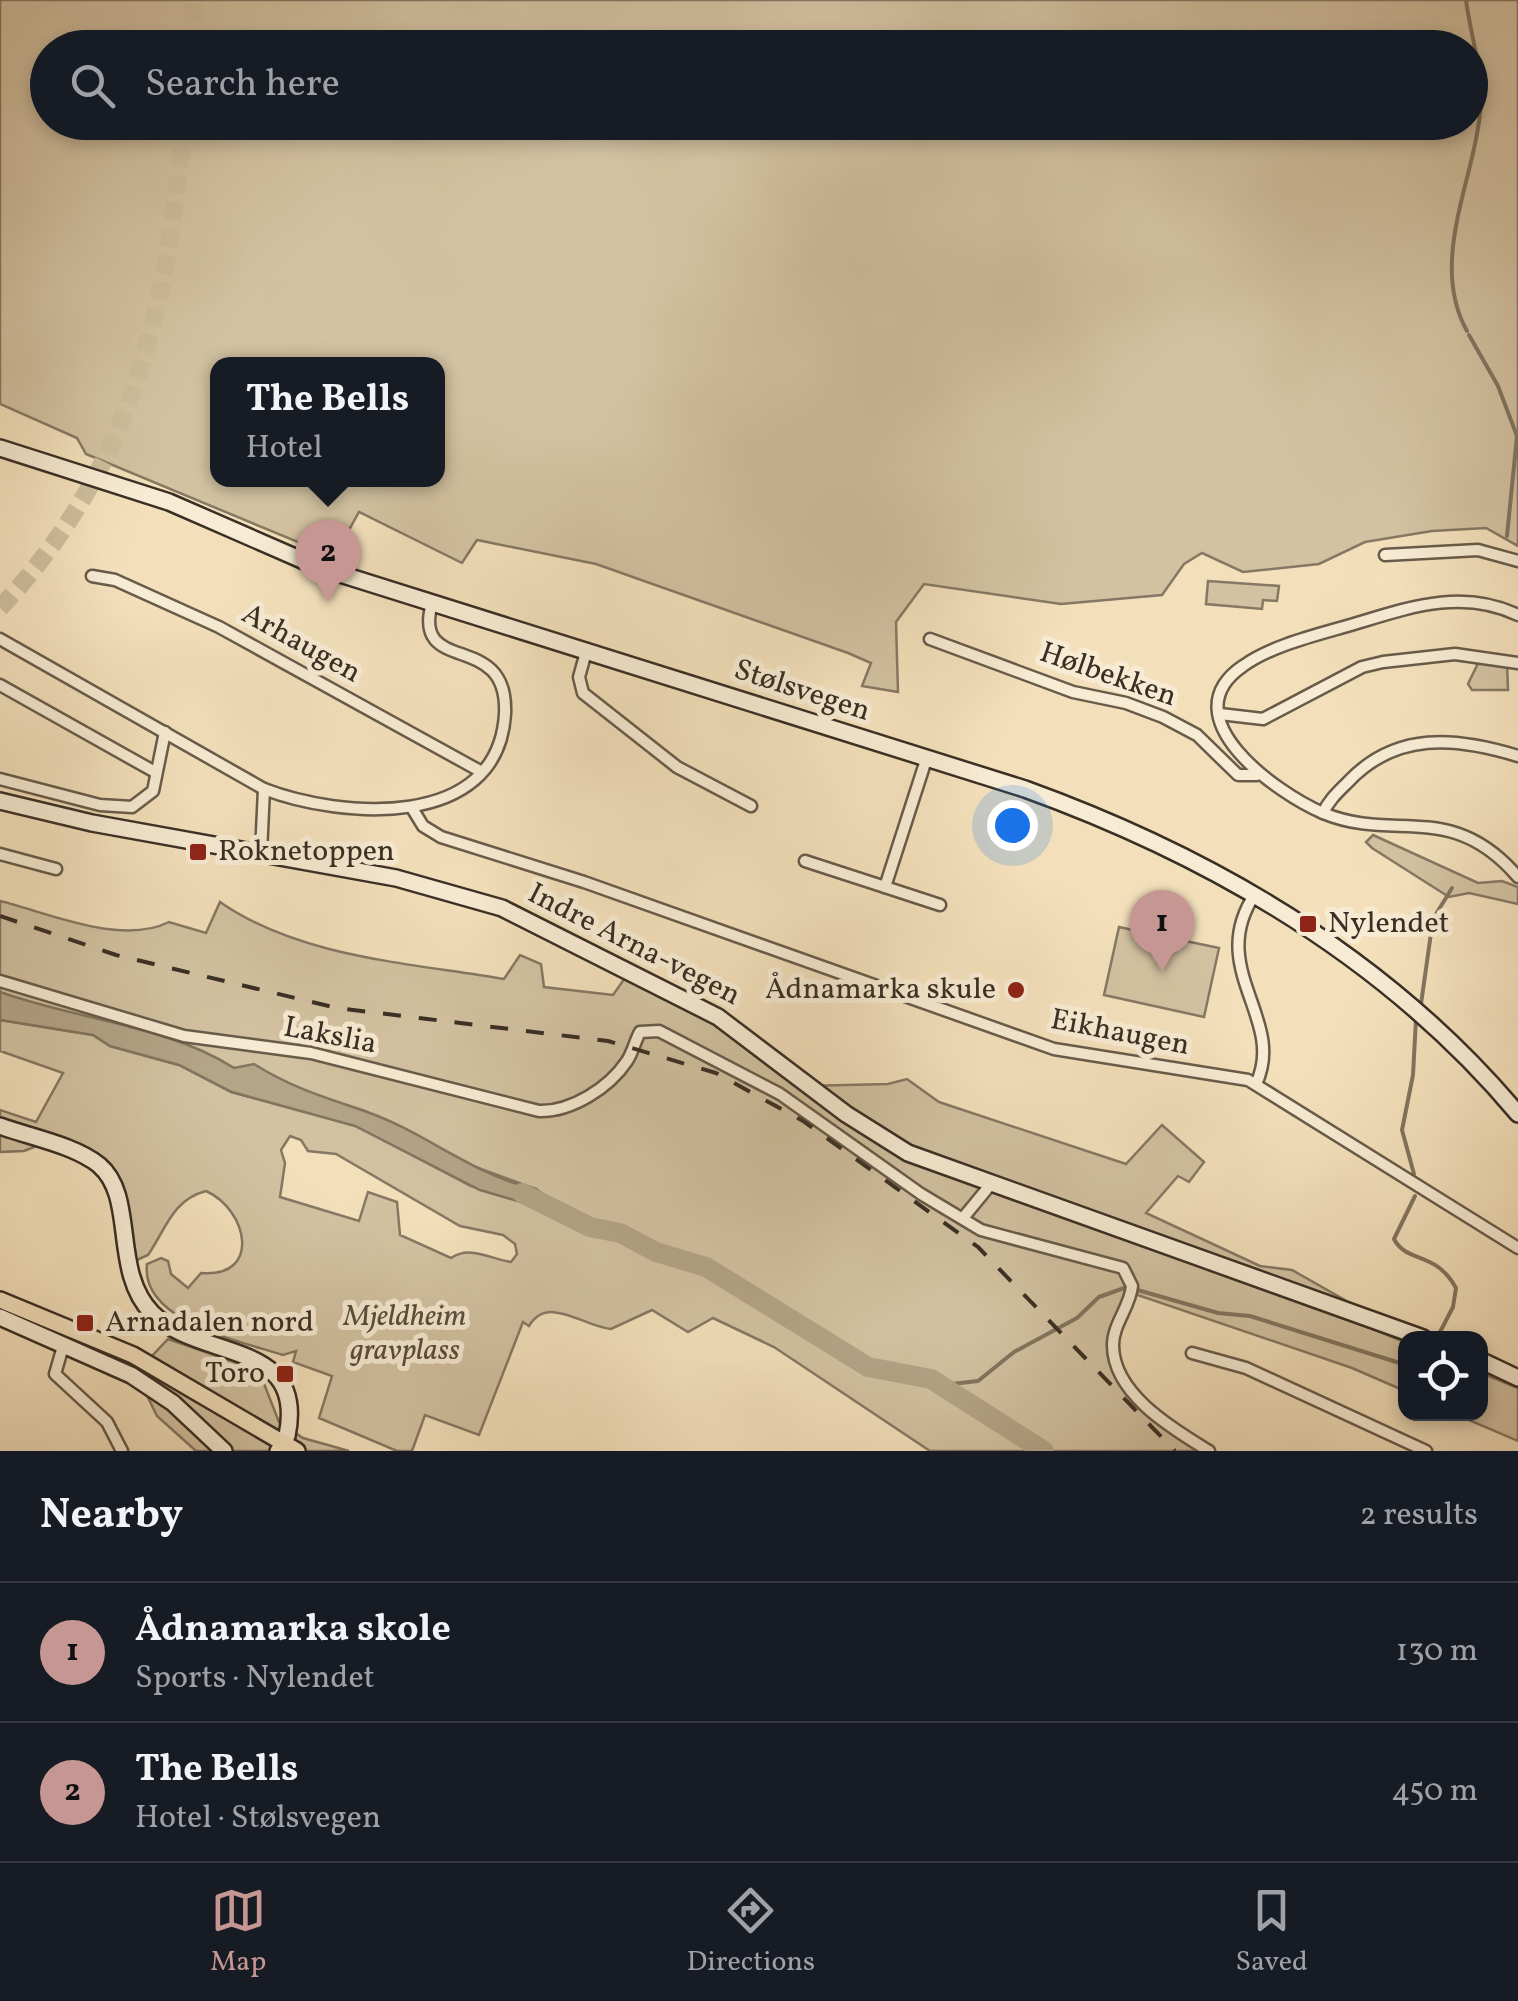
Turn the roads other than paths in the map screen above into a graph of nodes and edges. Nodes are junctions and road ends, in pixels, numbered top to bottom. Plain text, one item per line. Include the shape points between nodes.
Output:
1 (0, 448) edge
2 (1385, 555) dead end
3 (1518, 561) edge
4 (92, 576) dead end
5 (432, 602) junction
6 (1518, 615) edge
7 (0, 639) edge
8 (930, 639) dead end
9 (586, 652) junction
10 (1518, 663) edge
11 (0, 685) edge
12 (1220, 714) junction
13 (165, 732) junction
14 (1518, 756) edge
15 (926, 760) junction
16 (480, 771) junction
17 (155, 772) junction
18 (1257, 775) junction
19 (0, 779) edge
20 (264, 790) junction
21 (0, 801) edge
22 (751, 806) dead end
23 (412, 808) junction
24 (1323, 813) junction
25 (0, 854) edge
26 (261, 854) junction
27 (805, 862) dead end
28 (56, 869) dead end
29 (1518, 877) edge
30 (885, 887) junction
31 (1255, 894) junction
32 (940, 905) dead end
33 (0, 981) edge
34 (1256, 1084) junction
35 (1518, 1114) edge
36 (0, 1126) edge
37 (991, 1184) junction
38 (963, 1218) junction
39 (1518, 1248) edge
40 (0, 1300) edge
41 (0, 1317) edge
42 (1403, 1331) edge
43 (64, 1343) junction
44 (1192, 1352) dead end
45 (1488, 1364) edge
46 (1518, 1378) edge
47 (281, 1445) edge
48 (122, 1451) edge
49 (224, 1451) edge
50 (297, 1451) edge
51 (1209, 1451) edge
52 (1426, 1451) edge

1 - 5 main road, Stølsvegen via 169,502 282,554
2 - 3 street via 1478,550
4 - 16 street, Arhaugen via 218,626
5 - 9 main road, Stølsvegen
5 - 16 street via 426,628 431,638 486,664 501,686 501,733
6 - 12 street, Hølbekken via 1484,602 1434,603 1341,628 1240,668 1221,696
7 - 13 street
8 - 18 street, Hølbekken via 1073,692 1138,706 1197,735 1238,774
9 - 15 main road, Stølsvegen
9 - 22 street via 579,677 583,693 676,767
10 - 12 street via 1455,654 1383,662 1263,719
11 - 17 street
12 - 18 street, Hølbekken via 1228,738
13 - 17 street
13 - 20 street
14 - 24 street via 1439,740 1408,745 1362,766
15 - 30 street
15 - 31 main road, Stølsvegen via 1076,808
16 - 23 street via 454,791
17 - 19 street via 150,797 126,808
18 - 24 street, Hølbekken
20 - 23 street via 323,808
20 - 26 street
21 - 26 main road, Indre Arna-vegen
23 - 34 street, Eikhaugen via 423,826 441,836 1054,1049
24 - 29 street, Hølbekken via 1446,828 1498,856
25 - 28 street
26 - 37 main road, Indre Arna-vegen via 426,884 514,912 718,1016 884,1140
27 - 30 street
30 - 32 street
31 - 34 street via 1239,953 1244,989 1266,1048
31 - 35 main road, Stølsvegen via 1403,999
33 - 38 street, Lakslia via 184,1036 312,1053 539,1111 583,1098 615,1075 645,1030 660,1031 754,1078
34 - 39 street, Eikhaugen
36 - 47 main road via 105,1171 140,1297 185,1336 274,1370 290,1406
37 - 38 street
37 - 42 main road, Indre Arna-vegen
38 - 51 street via 1004,1239 1127,1271 1132,1293 1114,1336 1116,1365 1146,1406
40 - 50 main road via 134,1355
41 - 43 main road
43 - 48 street via 55,1374 107,1422
43 - 49 main road via 146,1384
44 - 52 street via 1246,1368
45 - 46 main road

